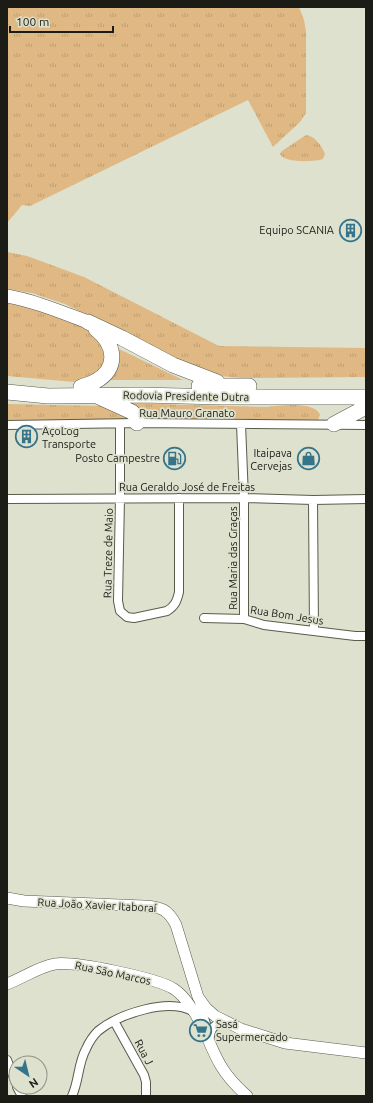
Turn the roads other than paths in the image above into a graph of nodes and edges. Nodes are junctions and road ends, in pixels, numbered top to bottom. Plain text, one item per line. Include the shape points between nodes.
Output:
1 (7, 296) edge
2 (88, 322) junction
3 (7, 382) edge
4 (236, 386) junction
5 (81, 387) junction
6 (366, 387) edge
7 (7, 392) edge
8 (95, 395) junction
9 (48, 396) junction
10 (366, 396) edge
11 (7, 398) edge
12 (366, 407) edge
13 (137, 423) junction
14 (120, 424) junction
15 (241, 424) junction
16 (334, 424) junction
17 (7, 425) edge
18 (366, 425) edge
19 (120, 498) junction
20 (179, 498) junction
21 (244, 498) junction
22 (7, 499) edge
23 (366, 499) edge
24 (313, 500) junction
25 (204, 618) dead end
26 (244, 619) junction
27 (314, 631) junction
28 (366, 636) edge
29 (7, 898) edge
30 (7, 984) edge
31 (196, 992) junction
32 (181, 995) junction
33 (175, 1006) junction
34 (196, 1010) junction
35 (114, 1021) junction
36 (226, 1022) junction
37 (211, 1042) junction
38 (366, 1053) edge
39 (72, 1096) edge
40 (146, 1096) edge
41 (247, 1096) edge

1 - 2 main road via 42,305
2 - 4 highway via 173,365 208,379
2 - 5 highway via 109,344 111,361 108,371 96,381
3 - 5 highway, Rodovia Presidente Dutra
4 - 5 highway, Rodovia Presidente Dutra
4 - 6 highway, Rodovia Presidente Dutra
7 - 9 highway, Rodovia Presidente Dutra
8 - 9 highway, Rodovia Presidente Dutra
8 - 10 highway, Rodovia Presidente Dutra
8 - 13 highway via 132,412
9 - 11 highway
12 - 16 highway
13 - 14 street, Rua Mauro Granato
13 - 15 street, Rua Mauro Granato
14 - 17 street, Rua Mauro Granato
14 - 19 street, Rua Treze de Maio
15 - 16 street, Rua Mauro Granato
15 - 21 street, Rua Maria das Graças
16 - 18 street, Rua Mauro Granato
19 - 20 street, Rua Geraldo José de Freitas
19 - 20 street, Rua Treze de Maio via 118,601 123,615 134,618 167,610 175,604 179,592
19 - 22 street, Rua Geraldo José de Freitas
20 - 21 street, Rua Geraldo José de Freitas
21 - 24 street, Rua Geraldo José de Freitas
21 - 26 street, Rua Maria das Graças
23 - 24 street, Rua Geraldo José de Freitas
24 - 27 street
25 - 26 street, Rua Bom Jesus
26 - 27 street, Rua Bom Jesus via 264,625
27 - 28 street, Rua Bom Jesus
29 - 31 street, Rua João Xavier Itaboraí via 163,909 170,914 176,925
30 - 32 street, Rua São Marcos via 45,967 69,963 138,977 168,986
31 - 32 street
31 - 34 street
31 - 36 street via 210,1012
32 - 33 street
32 - 34 street, Rua São Marcos
33 - 34 street
33 - 35 street via 142,1010
34 - 36 street
34 - 37 street
35 - 39 street via 98,1032 85,1049
35 - 40 street, Rua J via 144,1075
36 - 37 street via 215,1026 210,1032
36 - 38 street via 285,1043
37 - 41 street via 225,1072

